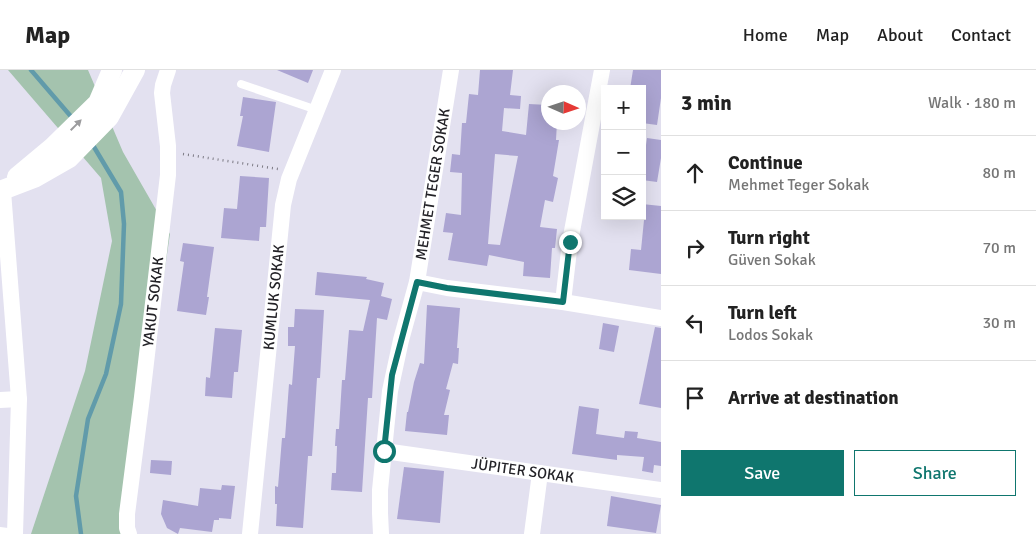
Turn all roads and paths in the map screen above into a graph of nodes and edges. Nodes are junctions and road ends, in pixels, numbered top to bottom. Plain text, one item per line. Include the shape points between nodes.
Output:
1 (112, 70) edge
2 (135, 70) edge
3 (168, 70) edge
4 (333, 70) edge
5 (451, 70) edge
6 (602, 70) edge
7 (241, 84) dead end
8 (103, 110) junction
9 (317, 110) junction
10 (168, 152) junction
11 (292, 171) junction
12 (2, 191) edge
13 (417, 282) junction
14 (563, 302) junction
15 (661, 318) edge
16 (19, 399) junction
17 (0, 400) edge
18 (384, 451) junction
19 (540, 473) junction
20 (661, 490) edge
21 (10, 533) edge
22 (129, 534) edge
23 (250, 534) edge
24 (381, 534) edge
25 (532, 534) edge

1 - 8 street
2 - 8 street
3 - 10 street, YAKUT SOKAK via 162,93
4 - 9 street, KUMLUK SOKAK
5 - 13 street, MEHMET TEGER SOKAK
6 - 14 street via 570,242
7 - 9 lane
8 - 12 street via 34,178
9 - 11 street, KUMLUK SOKAK
10 - 11 path
10 - 22 street, YAKUT SOKAK via 167,187 127,514
11 - 23 street, KUMLUK SOKAK via 283,205
12 - 16 street
13 - 14 street
13 - 18 street, MEHMET TEGER SOKAK via 392,375
14 - 15 street
16 - 17 street
16 - 21 street
18 - 19 street, JÜPITER SOKAK
18 - 24 street, MEHMET TEGER SOKAK
19 - 20 street, JÜPITER SOKAK
19 - 25 street

